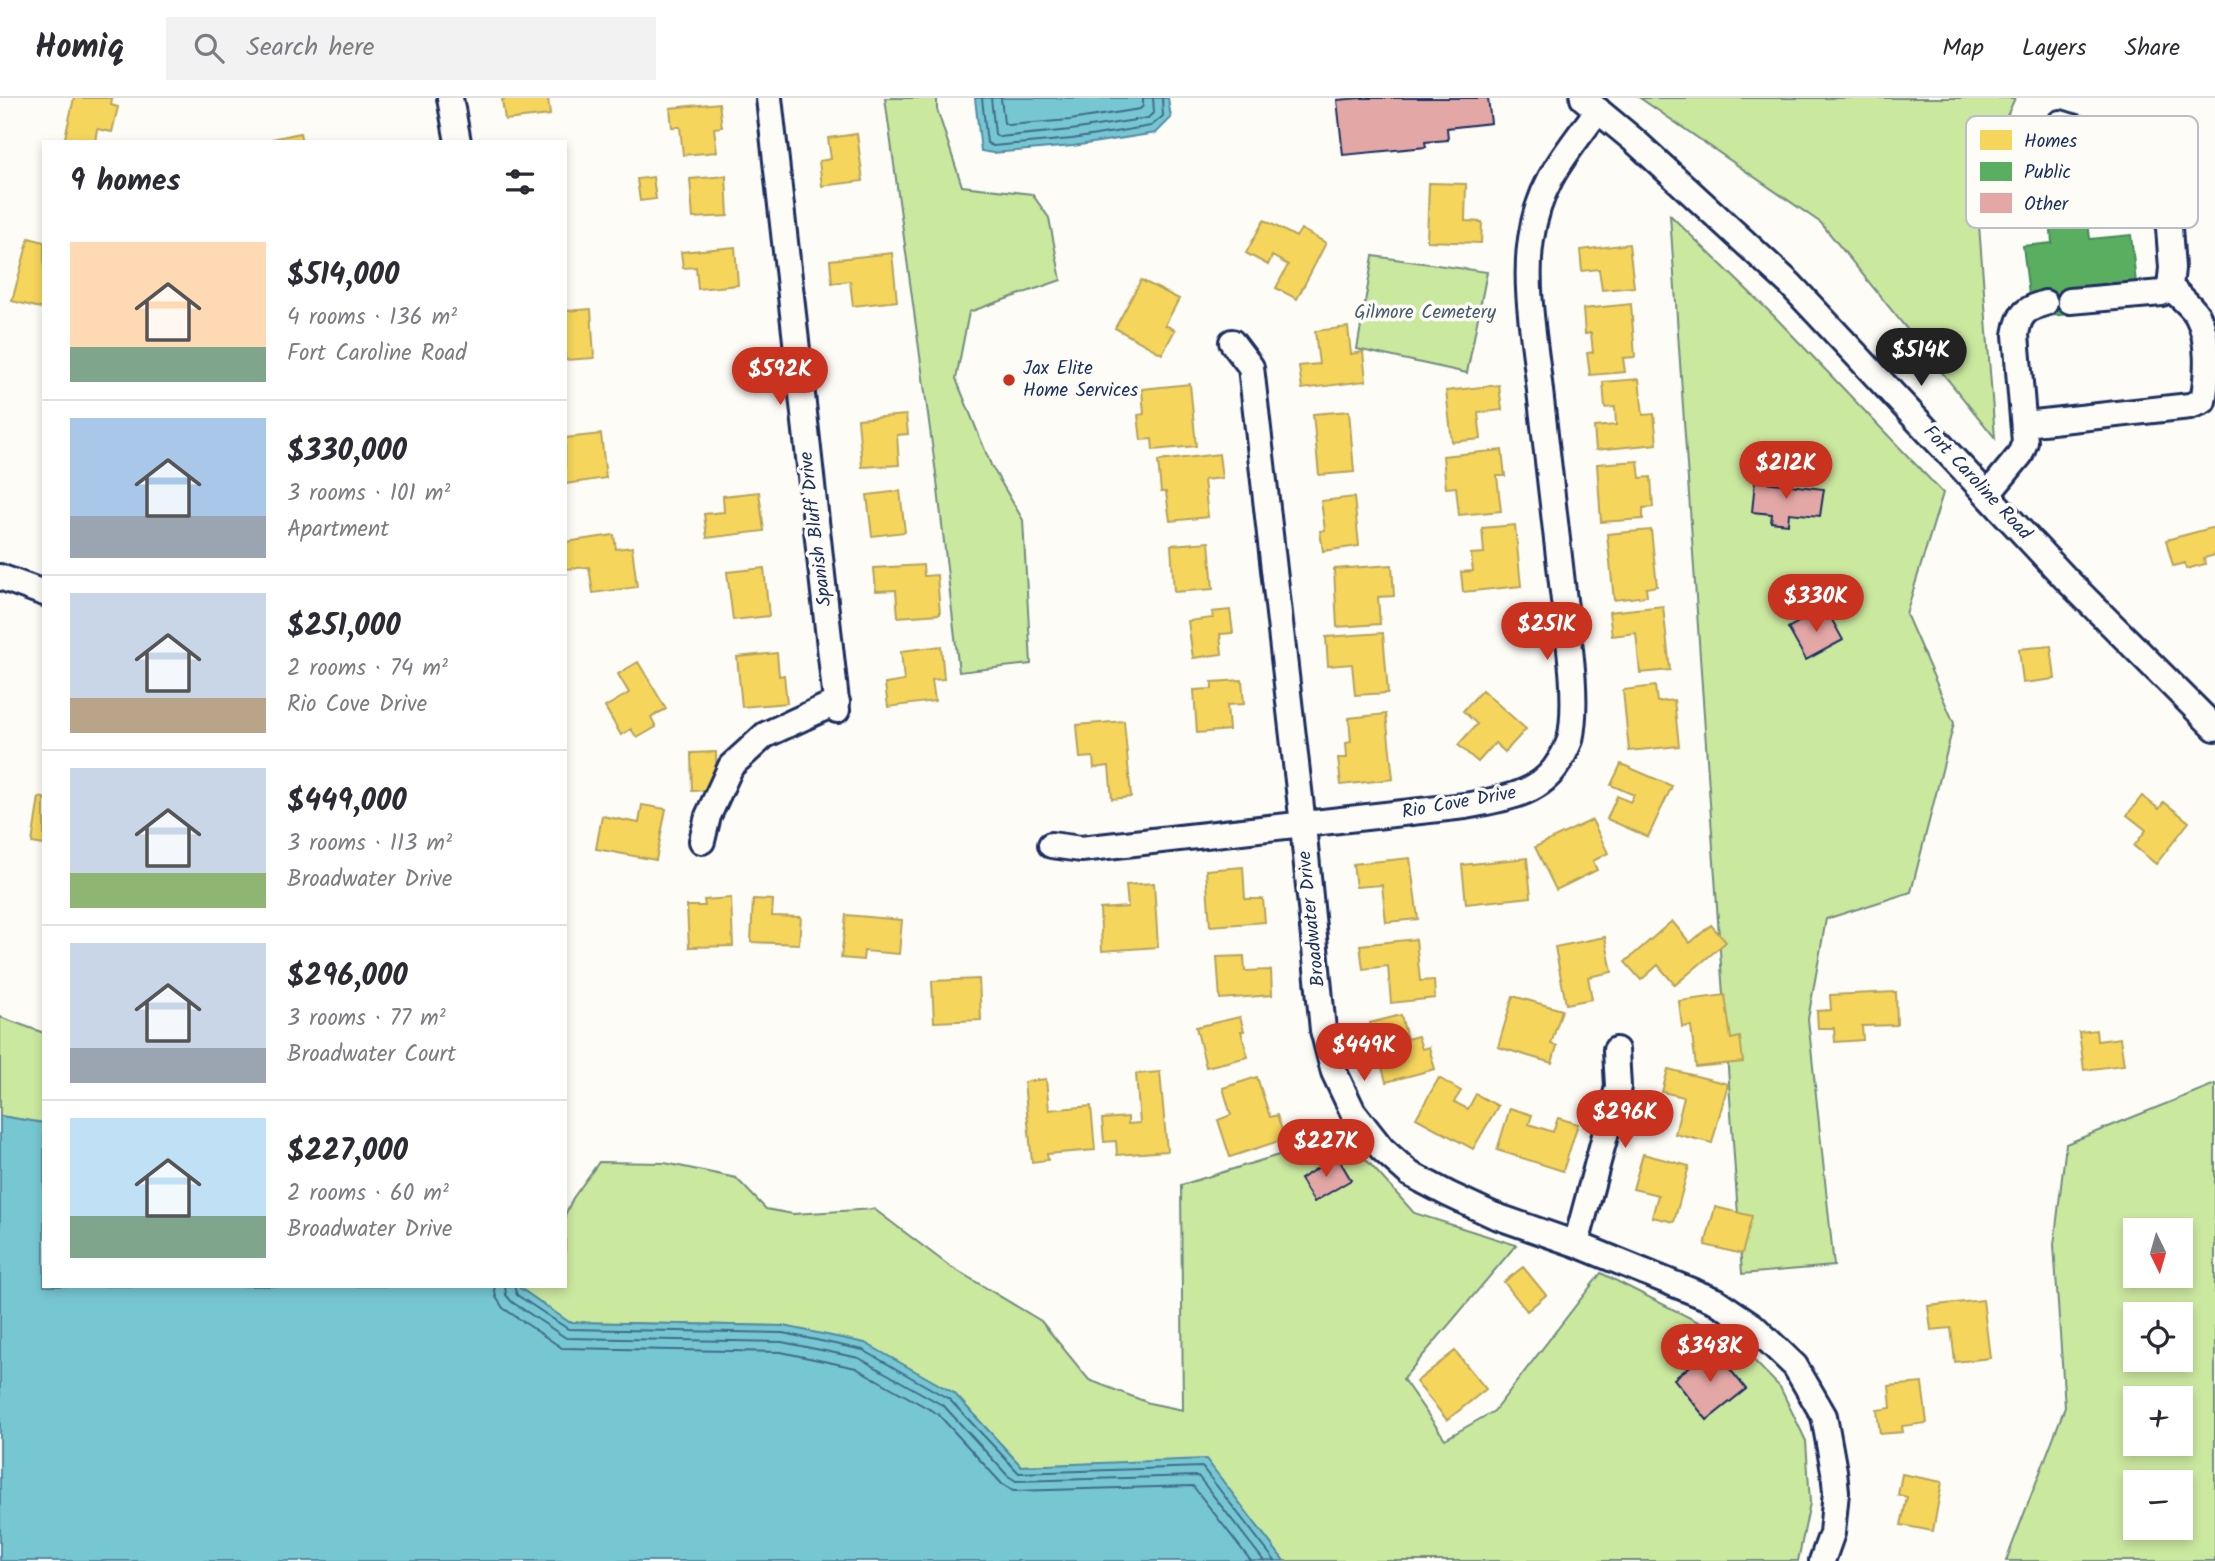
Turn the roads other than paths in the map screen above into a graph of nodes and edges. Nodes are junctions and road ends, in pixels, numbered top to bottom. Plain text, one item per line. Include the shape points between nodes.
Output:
1 (450, 98) edge
2 (769, 98) edge
3 (1590, 104) edge
4 (458, 140) edge
5 (2169, 228) edge
6 (2170, 287) junction
7 (2070, 301) dead end
8 (2045, 303) dead end
9 (1232, 342) dead end
10 (2024, 424) junction
11 (1987, 494) junction
12 (0, 577) edge
13 (37, 591) edge
14 (2215, 728) edge
15 (1303, 825) junction
16 (702, 842) dead end
17 (1051, 845) dead end
18 (1616, 1050) dead end
19 (1576, 1244) junction
20 (1822, 1561) edge

1 - 4 street
2 - 16 street, Spanish Bluff Drive via 837,706 765,735 731,766 708,816
3 - 11 street, Fort Caroline Road via 1790,284
3 - 15 street, Rio Cove Drive via 1550,178 1534,220 1528,261 1568,638 1573,702 1569,741 1555,769 1533,789 1465,806
5 - 6 street
6 - 7 street via 2162,293
6 - 10 street via 2197,314 2206,339 2203,401
8 - 10 street via 2028,308 2018,321
9 - 15 street, Broadwater Drive via 1251,367
10 - 11 street via 2020,455
11 - 14 street, Fort Caroline Road
12 - 13 street
15 - 17 street, Rio Cove Drive via 1081,849
15 - 19 street, Broadwater Drive via 1323,1030 1334,1072 1353,1112 1382,1149 1410,1174 1493,1215
18 - 19 street via 1618,1087
19 - 20 street, Broadwater Drive via 1716,1301 1753,1326 1796,1366 1824,1416 1834,1471 1832,1533

